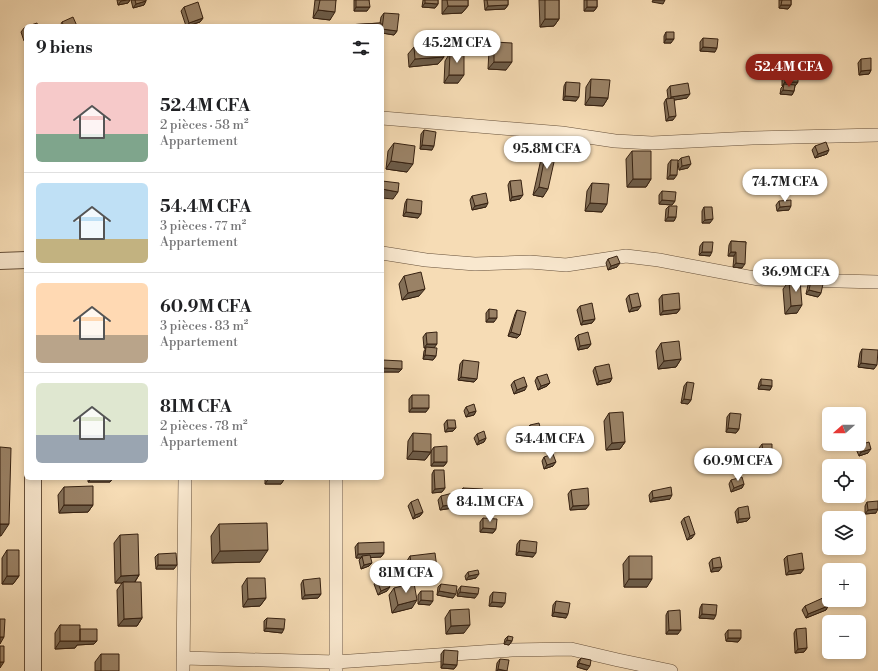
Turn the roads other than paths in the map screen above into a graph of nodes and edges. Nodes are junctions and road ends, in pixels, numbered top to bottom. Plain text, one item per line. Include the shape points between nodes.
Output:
1 (384, 118) edge
2 (878, 135) edge
3 (384, 253) edge
4 (24, 260) edge
5 (0, 261) edge
6 (878, 282) edge
7 (33, 480) edge
8 (185, 480) edge
9 (336, 480) edge
10 (183, 664) edge
11 (336, 666) edge
12 (33, 671) edge
13 (671, 671) edge

1 - 2 street via 652,143
3 - 6 street via 475,264 530,262 566,265 626,256 759,279
4 - 5 street
7 - 12 street
8 - 10 street
9 - 11 street
10 - 11 street
11 - 13 street via 512,650 571,649

